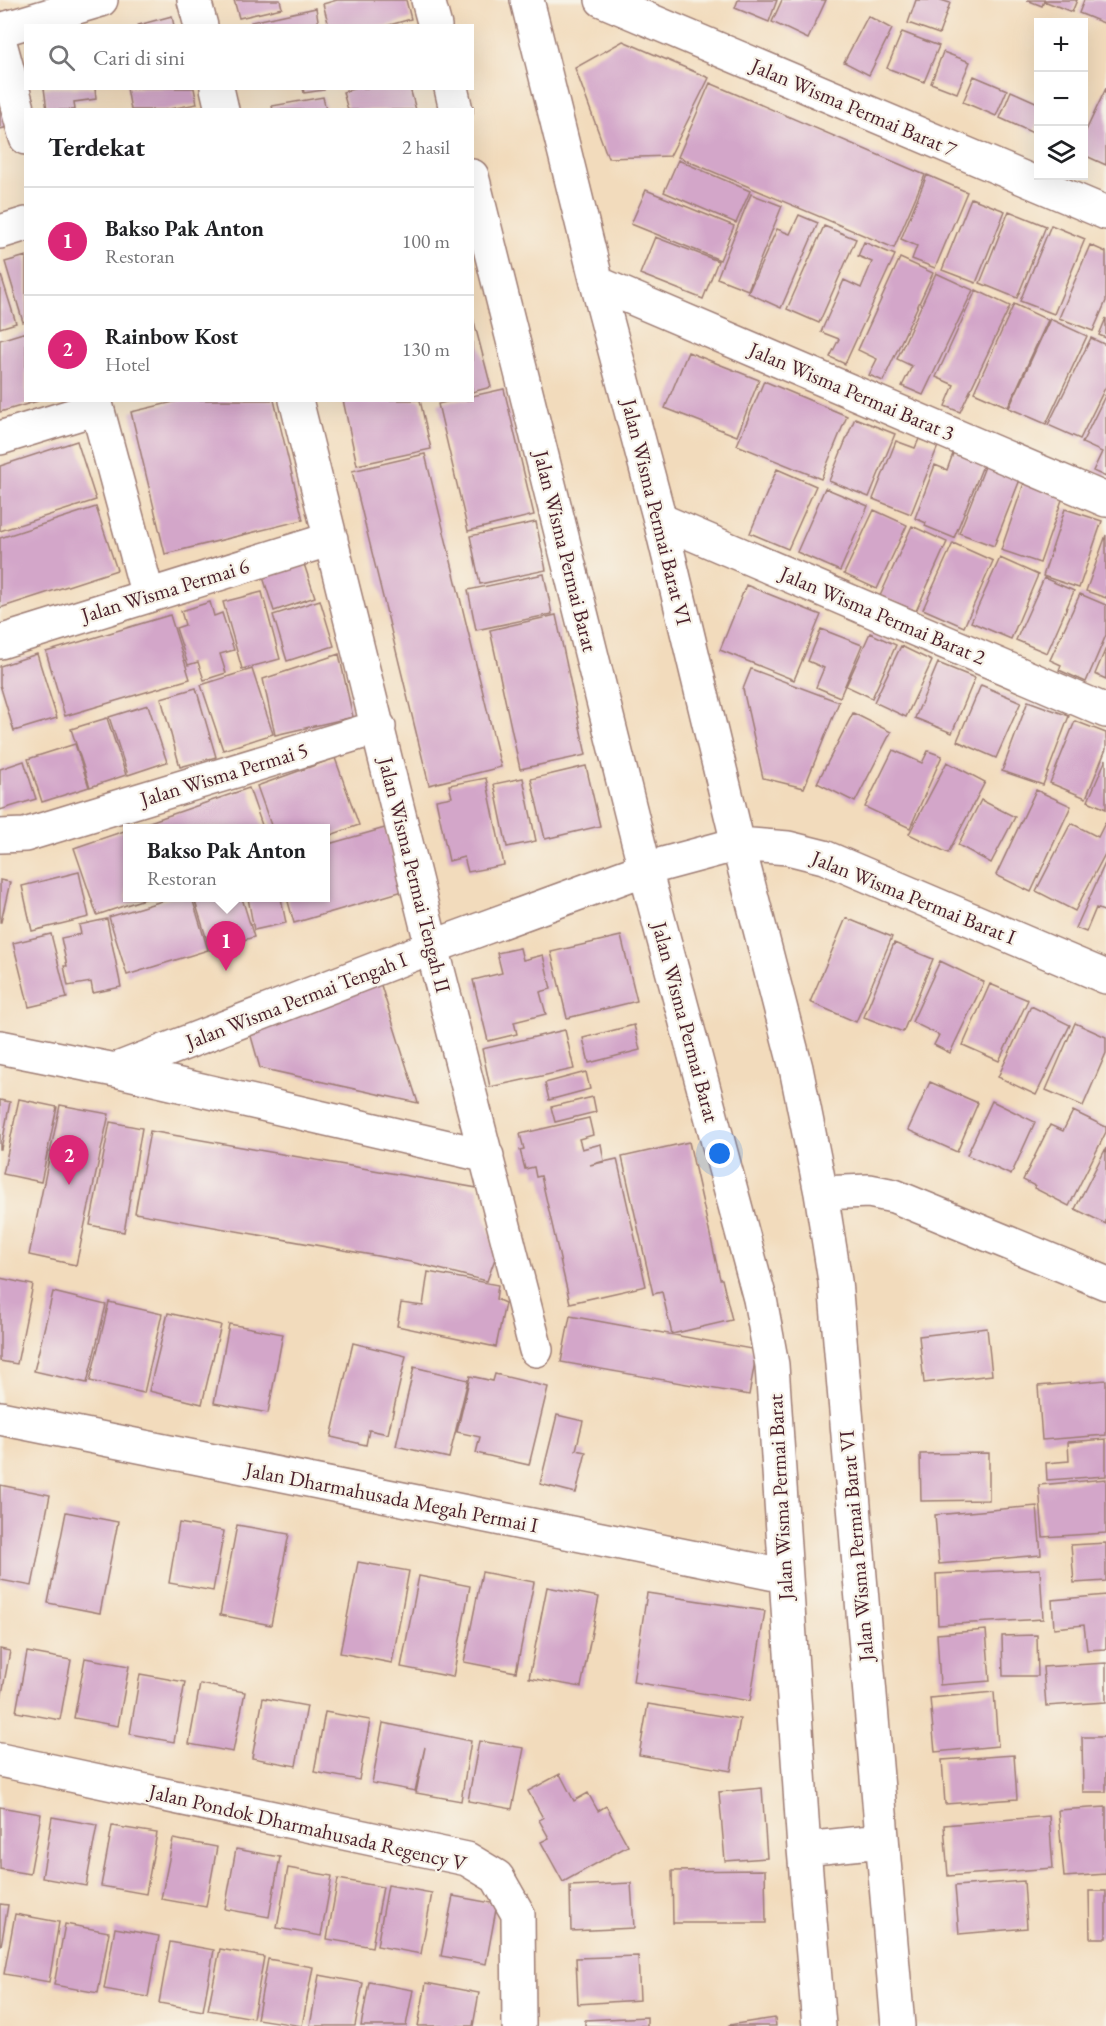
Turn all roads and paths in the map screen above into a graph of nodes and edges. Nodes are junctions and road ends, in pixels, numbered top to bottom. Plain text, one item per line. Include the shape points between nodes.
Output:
1 (100, 0) edge
2 (194, 0) edge
3 (428, 0) edge
4 (527, 0) edge
5 (602, 0) edge
6 (200, 24) edge
7 (434, 24) edge
8 (0, 30) edge
9 (0, 43) edge
10 (217, 90) edge
11 (451, 90) edge
12 (222, 108) edge
13 (456, 108) edge
14 (24, 131) edge
15 (474, 185) edge
16 (1106, 213) edge
17 (24, 225) edge
18 (0, 232) edge
19 (597, 283) junction
20 (297, 402) edge
21 (96, 404) edge
22 (0, 438) edge
23 (1106, 500) edge
24 (660, 520) junction
25 (331, 539) junction
26 (148, 596) junction
27 (0, 642) edge
28 (1106, 711) edge
29 (379, 727) junction
30 (0, 836) edge
31 (727, 847) junction
32 (653, 867) junction
33 (432, 946) junction
34 (1106, 977) edge
35 (0, 1047) edge
36 (115, 1070) junction
37 (487, 1156) junction
38 (821, 1193) junction
39 (1106, 1283) edge
40 (536, 1350) dead end
41 (0, 1418) edge
42 (785, 1576) junction
43 (0, 1760) edge
44 (881, 1841) junction
45 (804, 1849) junction
46 (519, 2026) edge
47 (819, 2026) edge
48 (898, 2026) edge

1 - 8 street
2 - 6 street
3 - 7 street
4 - 19 street, Jalan Wisma Permai Barat VI
5 - 16 street, Jalan Wisma Permai Barat 7
9 - 14 street
10 - 12 street
11 - 13 street
15 - 32 street, Jalan Wisma Permai Barat
17 - 18 street
19 - 23 street, Jalan Wisma Permai Barat 3
19 - 24 street, Jalan Wisma Permai Barat VI
20 - 25 street, Jalan Wisma Permai Tengah II
21 - 22 street
21 - 26 street
24 - 28 street, Jalan Wisma Permai Barat 2
24 - 31 street, Jalan Wisma Permai Barat VI
25 - 26 street, Jalan Wisma Permai 6
25 - 29 street, Jalan Wisma Permai Tengah II
26 - 27 street, Jalan Wisma Permai 6
29 - 30 street, Jalan Wisma Permai 5 via 25,835
29 - 33 street, Jalan Wisma Permai Tengah II
31 - 32 street, Jalan Wisma Permai Tengah I
31 - 34 street, Jalan Wisma Permai Barat I via 788,848 824,857
31 - 38 street, Jalan Wisma Permai Barat VI via 785,1023
32 - 33 street, Jalan Wisma Permai Tengah I
32 - 42 street, Jalan Wisma Permai Barat via 760,1299 772,1365
33 - 36 street, Jalan Wisma Permai Tengah I
33 - 37 street, Jalan Wisma Permai Tengah II
35 - 36 street
36 - 37 street
37 - 40 street, Jalan Wisma Permai Tengah II
38 - 39 street via 869,1191 894,1196
38 - 44 street, Jalan Wisma Permai Barat VI via 835,1281
41 - 42 street, Jalan Dharmahusada Megah Permai I
42 - 45 street, Jalan Wisma Permai Barat
43 - 46 street, Jalan Pondok Dharmahusada Regency V via 467,1859 497,1877 518,1914
44 - 45 street
44 - 48 street, Jalan Wisma Permai Barat VI
45 - 47 street, Jalan Wisma Permai Barat

